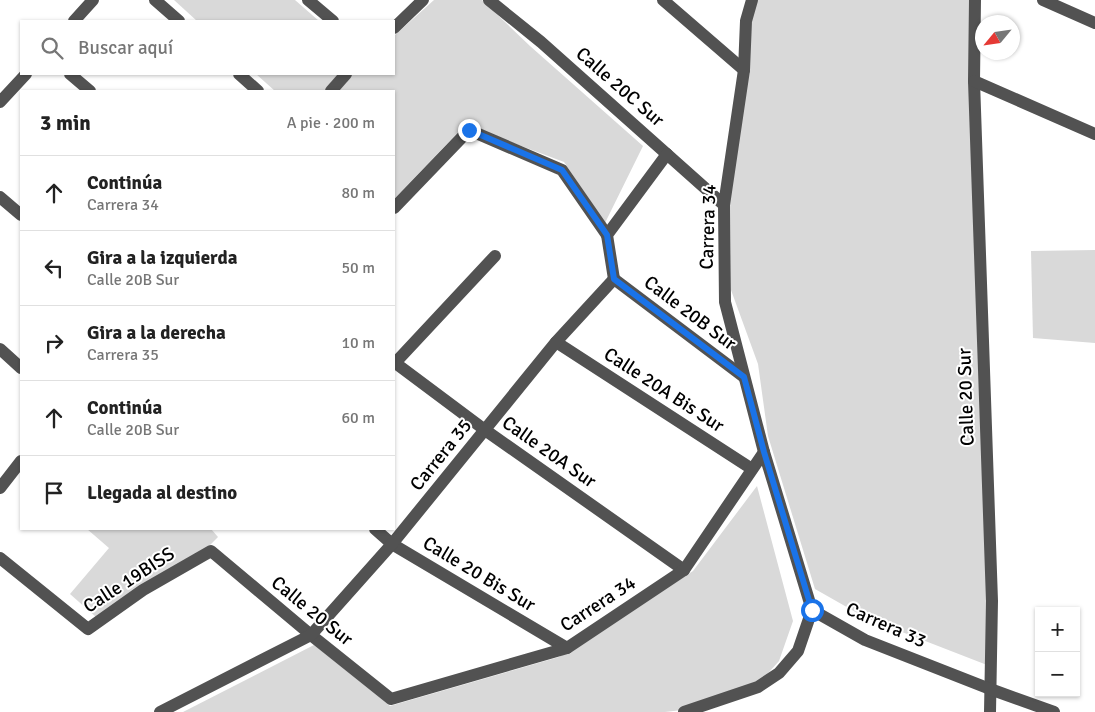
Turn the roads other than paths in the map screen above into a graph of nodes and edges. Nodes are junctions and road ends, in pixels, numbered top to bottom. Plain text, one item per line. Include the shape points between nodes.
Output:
1 (93, 0) edge
2 (155, 0) edge
3 (308, 0) edge
4 (423, 0) edge
5 (488, 0) edge
6 (662, 0) edge
7 (752, 0) edge
8 (975, 0) edge
9 (1044, 0) edge
10 (75, 20) edge
11 (178, 20) edge
12 (332, 20) edge
13 (1095, 23) edge
14 (395, 27) edge
15 (744, 70) junction
16 (25, 75) edge
17 (71, 75) edge
18 (240, 75) edge
19 (345, 75) edge
20 (974, 81) junction
21 (89, 90) edge
22 (257, 90) edge
23 (332, 90) edge
24 (0, 102) edge
25 (1095, 134) edge
26 (667, 154) junction
27 (0, 197) edge
28 (724, 205) junction
29 (395, 207) edge
30 (20, 214) edge
31 (607, 235) junction
32 (495, 256) dead end
33 (614, 279) junction
34 (556, 342) junction
35 (0, 349) edge
36 (395, 361) edge
37 (395, 363) edge
38 (20, 367) edge
39 (744, 377) junction
40 (485, 430) junction
41 (764, 452) junction
42 (20, 463) edge
43 (752, 469) junction
44 (0, 488) edge
45 (376, 530) edge
46 (392, 544) junction
47 (211, 551) joint
48 (0, 558) edge
49 (684, 570) junction
50 (812, 610) junction
51 (311, 635) junction
52 (567, 648) junction
53 (990, 689) junction
54 (391, 699) joint
55 (160, 712) edge
56 (684, 712) edge
57 (990, 712) edge
58 (1054, 712) edge

1 - 10 street
2 - 11 street
3 - 12 street
4 - 14 street
5 - 26 street, Calle 20C Sur via 541,42
6 - 15 street
7 - 15 street, Carrera 34 via 746,21
8 - 20 street
9 - 13 street
15 - 28 street, Carrera 34
16 - 24 street
17 - 21 street
18 - 22 street
19 - 23 street
20 - 25 street
20 - 53 street, Calle 20 Sur via 991,591
26 - 28 street, Calle 20C Sur
26 - 31 street
27 - 30 street
28 - 39 street, Carrera 34 via 725,302
29 - 31 street via 469,130 562,170
31 - 33 street
32 - 36 street
33 - 34 street, Carrera 35
33 - 39 street, Calle 20B Sur
34 - 40 street, Carrera 35
34 - 43 street, Calle 20A Bis Sur
35 - 38 street
37 - 40 street, Calle 20A Sur
39 - 41 street, Carrera 34
40 - 46 street, Carrera 35
40 - 49 street, Calle 20A Sur
41 - 43 street, Carrera 34
41 - 50 street, Carrera 34
42 - 44 street
43 - 49 street, Carrera 34
45 - 46 street, Calle 20 Bis Sur
46 - 51 street, Carrera 35
46 - 52 street, Calle 20 Bis Sur
47 - 48 street, Calle 19BISS via 143,590 88,629
47 - 51 street, Calle 20 Sur
49 - 52 street, Carrera 34
50 - 53 street, Carrera 33 via 865,640
50 - 56 street via 798,652 778,673 758,688
51 - 54 street, Calle 20 Sur
51 - 55 street, Carrera 35
52 - 54 street, Carrera 34
53 - 57 street, Calle 20 Sur
53 - 58 street, Carrera 33

